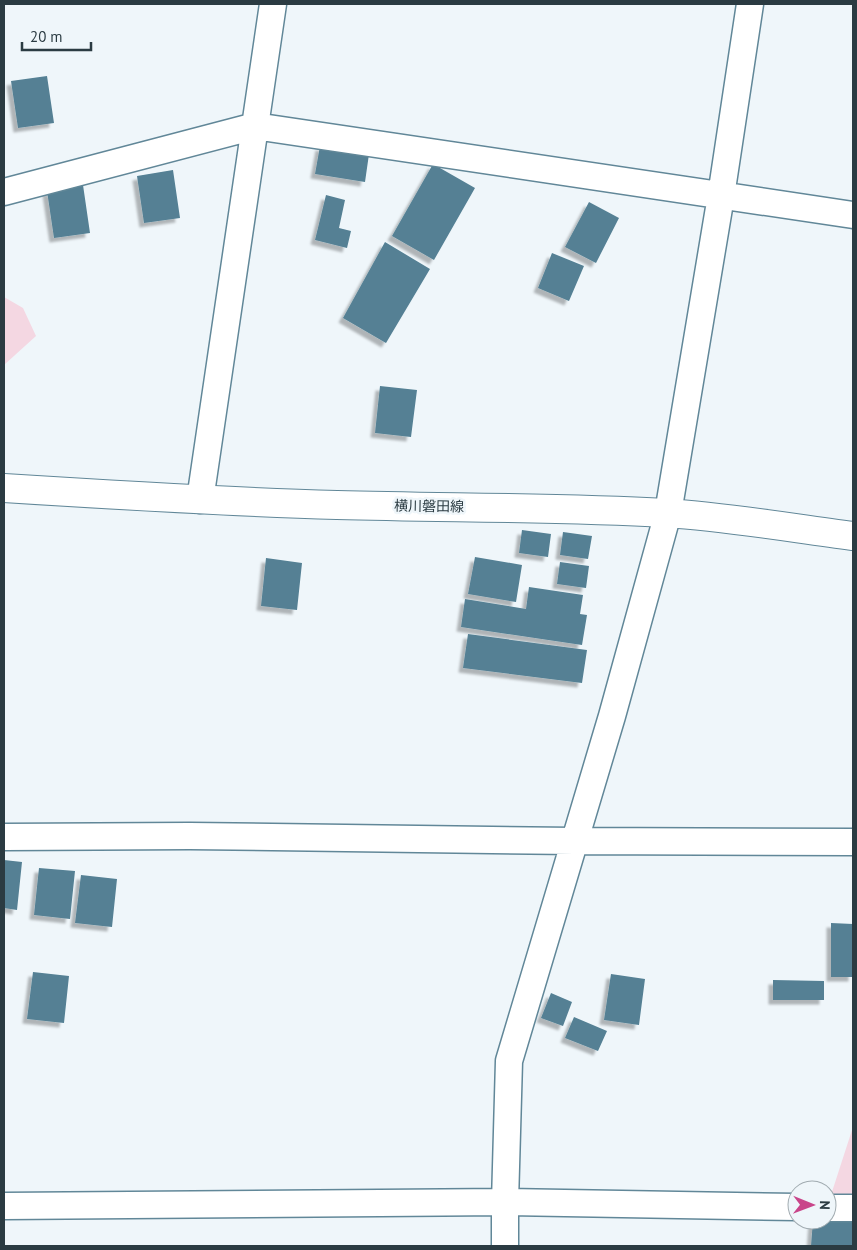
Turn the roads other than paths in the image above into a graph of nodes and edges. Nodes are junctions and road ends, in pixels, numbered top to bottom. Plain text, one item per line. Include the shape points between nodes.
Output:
1 (273, 4) edge
2 (750, 4) edge
3 (255, 126) junction
4 (4, 192) edge
5 (720, 196) junction
6 (853, 215) edge
7 (4, 488) edge
8 (200, 500) junction
9 (668, 513) junction
10 (853, 536) edge
11 (4, 837) edge
12 (574, 841) junction
13 (853, 842) edge
14 (505, 1202) junction
15 (4, 1206) edge
16 (787, 1207) edge
17 (837, 1208) edge
18 (853, 1208) edge
19 (505, 1246) edge

1 - 3 street
2 - 5 street
3 - 4 street
3 - 5 street
3 - 8 street
5 - 6 street
5 - 9 street
7 - 8 main road, 横川磐田線
8 - 9 main road, 横川磐田線
9 - 10 main road, 横川磐田線
9 - 12 street
11 - 12 street
12 - 13 street
12 - 14 street via 509,1061
14 - 15 street
14 - 16 street
14 - 19 street
17 - 18 street

